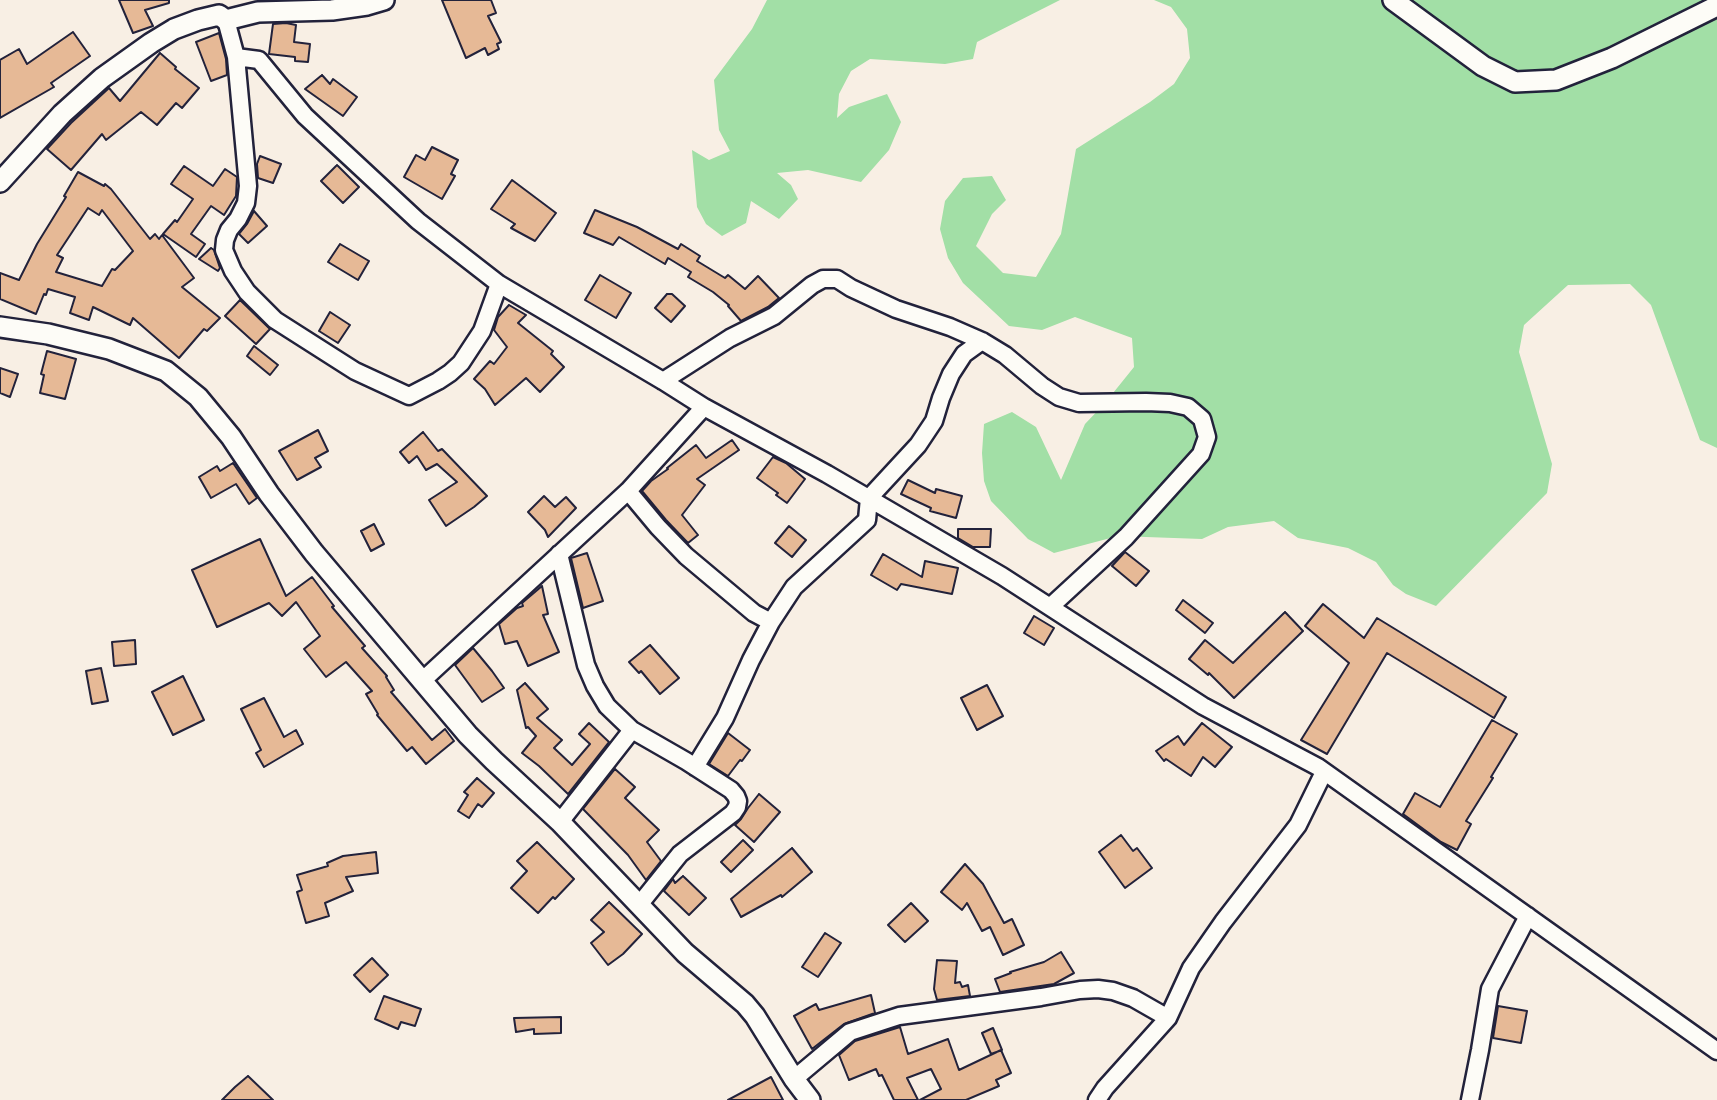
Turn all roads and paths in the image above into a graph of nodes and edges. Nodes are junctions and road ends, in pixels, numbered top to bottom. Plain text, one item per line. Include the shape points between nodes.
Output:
1 (384, 0) edge
2 (1393, 0) edge
3 (258, 6) edge
4 (1717, 6) edge
5 (226, 20) junction
6 (236, 57) junction
7 (0, 182) edge
8 (499, 284) junction
9 (0, 327) edge
10 (982, 341) junction
11 (663, 381) junction
12 (704, 407) junction
13 (628, 491) junction
14 (869, 498) junction
15 (559, 554) junction
16 (1050, 607) junction
17 (771, 622) junction
18 (422, 681) junction
19 (632, 730) junction
20 (695, 767) junction
21 (1324, 772) junction
22 (560, 822) junction
23 (639, 905) junction
24 (1528, 916) junction
25 (1168, 1018) junction
26 (1717, 1051) edge
27 (794, 1079) junction
28 (810, 1100) edge
29 (1097, 1100) edge
30 (1470, 1100) edge

1 - 3 street via 331,10
2 - 4 street via 1483,66 1515,82 1556,80
3 - 5 street
5 - 6 street
5 - 7 street via 219,15 198,20 141,50 62,114
6 - 8 street via 259,60 305,116 418,221
6 - 8 street via 248,186 246,203 229,230 224,250 247,292 275,320 355,371 409,396 438,382 461,363 482,331
8 - 11 street
9 - 18 street via 109,349 166,371 183,383 231,437 314,553
10 - 11 street via 896,309 837,279 823,279 774,316
10 - 14 street via 964,354 951,374 934,421 918,445
10 - 16 street via 1059,397 1079,403 1188,407 1202,419 1207,437 1200,454 1126,537
11 - 12 street
12 - 13 street
12 - 14 street
13 - 15 street
13 - 17 street via 686,556
14 - 16 street
14 - 17 street via 867,520 794,587
15 - 18 street
15 - 19 street via 586,665 607,706
16 - 21 street via 1203,706
17 - 20 street via 725,718
18 - 22 street via 468,735
19 - 20 street
19 - 22 street
20 - 23 street via 731,790 737,807 680,854
21 - 24 street
21 - 25 street via 1298,825 1191,968
22 - 23 street
23 - 27 street via 685,953 745,1004
24 - 26 street
24 - 30 street via 1490,989
25 - 27 street via 1133,998 1098,989 899,1016 850,1032
25 - 29 street
27 - 28 street

